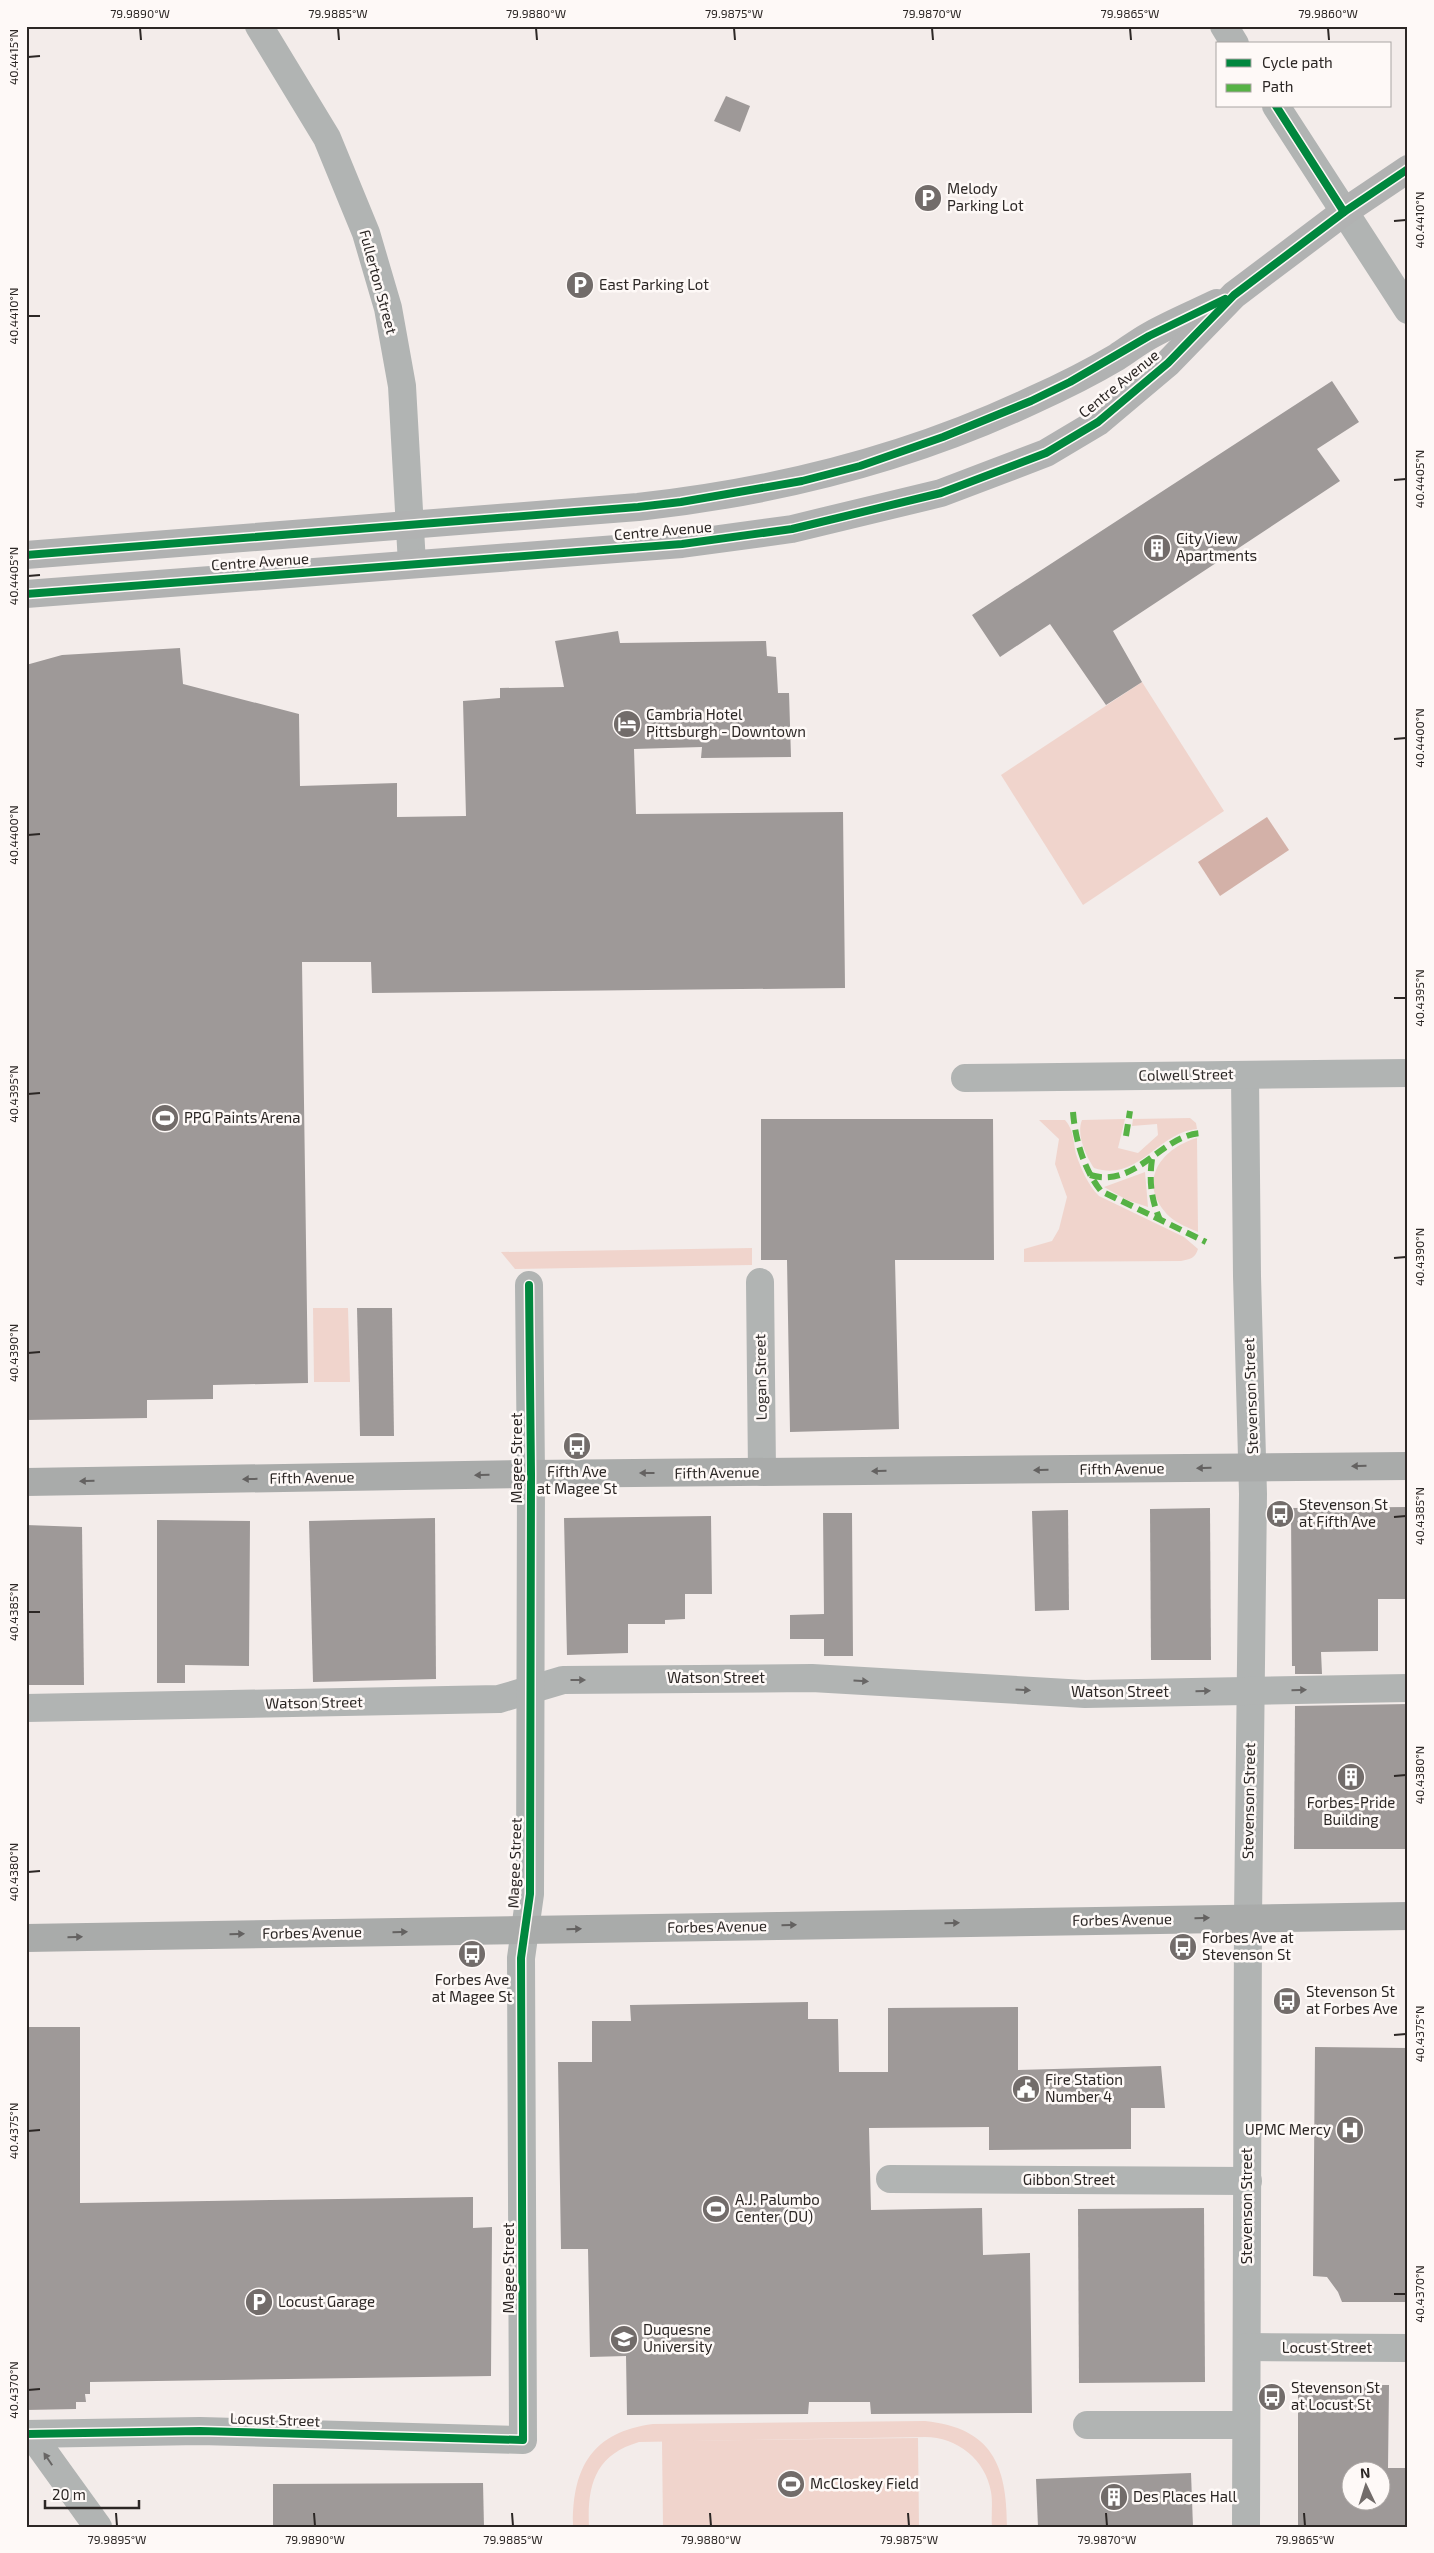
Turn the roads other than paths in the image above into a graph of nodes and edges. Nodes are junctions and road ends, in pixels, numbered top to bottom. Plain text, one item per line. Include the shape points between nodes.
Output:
1 (259, 26) edge
2 (1224, 26) edge
3 (1235, 42) edge
4 (1277, 108) edge
5 (1408, 169) edge
6 (1344, 212) junction
7 (1234, 295) junction
8 (1408, 310) edge
9 (410, 525) junction
10 (26, 555) edge
11 (412, 564) junction
12 (26, 594) edge
13 (1408, 1073) edge
14 (1245, 1075) junction
15 (965, 1078) dead end
16 (760, 1282) dead end
17 (529, 1286) dead end
18 (1408, 1466) edge
19 (1253, 1468) junction
20 (762, 1472) junction
21 (531, 1474) junction
22 (26, 1482) edge
23 (1408, 1688) edge
24 (530, 1689) junction
25 (1250, 1691) junction
26 (26, 1708) edge
27 (1408, 1916) edge
28 (1248, 1918) junction
29 (525, 1930) junction
30 (26, 1938) edge
31 (890, 2179) dead end
32 (1248, 2181) junction
33 (1246, 2347) junction
34 (1408, 2348) edge
35 (1087, 2425) dead end
36 (1246, 2426) junction
37 (29, 2434) edge
38 (523, 2440) joint
39 (98, 2527) edge
40 (1246, 2527) edge

1 - 9 street, Fullerton Street via 327,138 369,242 388,308 402,386
2 - 3 street
4 - 6 street
5 - 6 main road, Centre Avenue
6 - 7 main road, Centre Avenue
6 - 8 street
7 - 9 main road, Centre Avenue via 1149,336 1102,365 1031,401 860,466 772,487 681,502
7 - 11 main road, Centre Avenue via 1168,363 1098,422 1046,453 941,493 792,529 740,537
9 - 10 main road, Centre Avenue
9 - 11 street, Fullerton Street
11 - 12 main road, Centre Avenue
13 - 14 street, Colwell Street
14 - 15 street, Colwell Street
14 - 19 street, Stevenson Street
16 - 20 street, Logan Street
17 - 21 street, Magee Street
18 -> 19 main road, Fifth Avenue
19 -> 20 main road, Fifth Avenue
19 - 25 street, Stevenson Street
20 -> 21 main road, Fifth Avenue
21 -> 22 main road, Fifth Avenue
21 - 24 street, Magee Street
25 -> 23 street, Watson Street
24 -> 25 street, Watson Street via 562,1680 812,1678 1085,1694
24 - 26 street, Watson Street via 499,1699
24 - 29 street, Magee Street via 530,1894
25 - 28 street, Stevenson Street
27 - 28 main road, Forbes Avenue
29 -> 28 main road, Forbes Avenue
28 - 32 street, Stevenson Street
30 -> 29 main road, Forbes Avenue
29 - 38 street, Magee Street via 522,1958
31 - 32 street, Gibbon Street
32 - 33 street, Stevenson Street
33 - 34 street, Locust Street
33 - 36 street, Stevenson Street
35 - 36 street
36 - 40 street, Stevenson Street
37 - 38 street, Locust Street via 200,2431
39 -> 37 street

